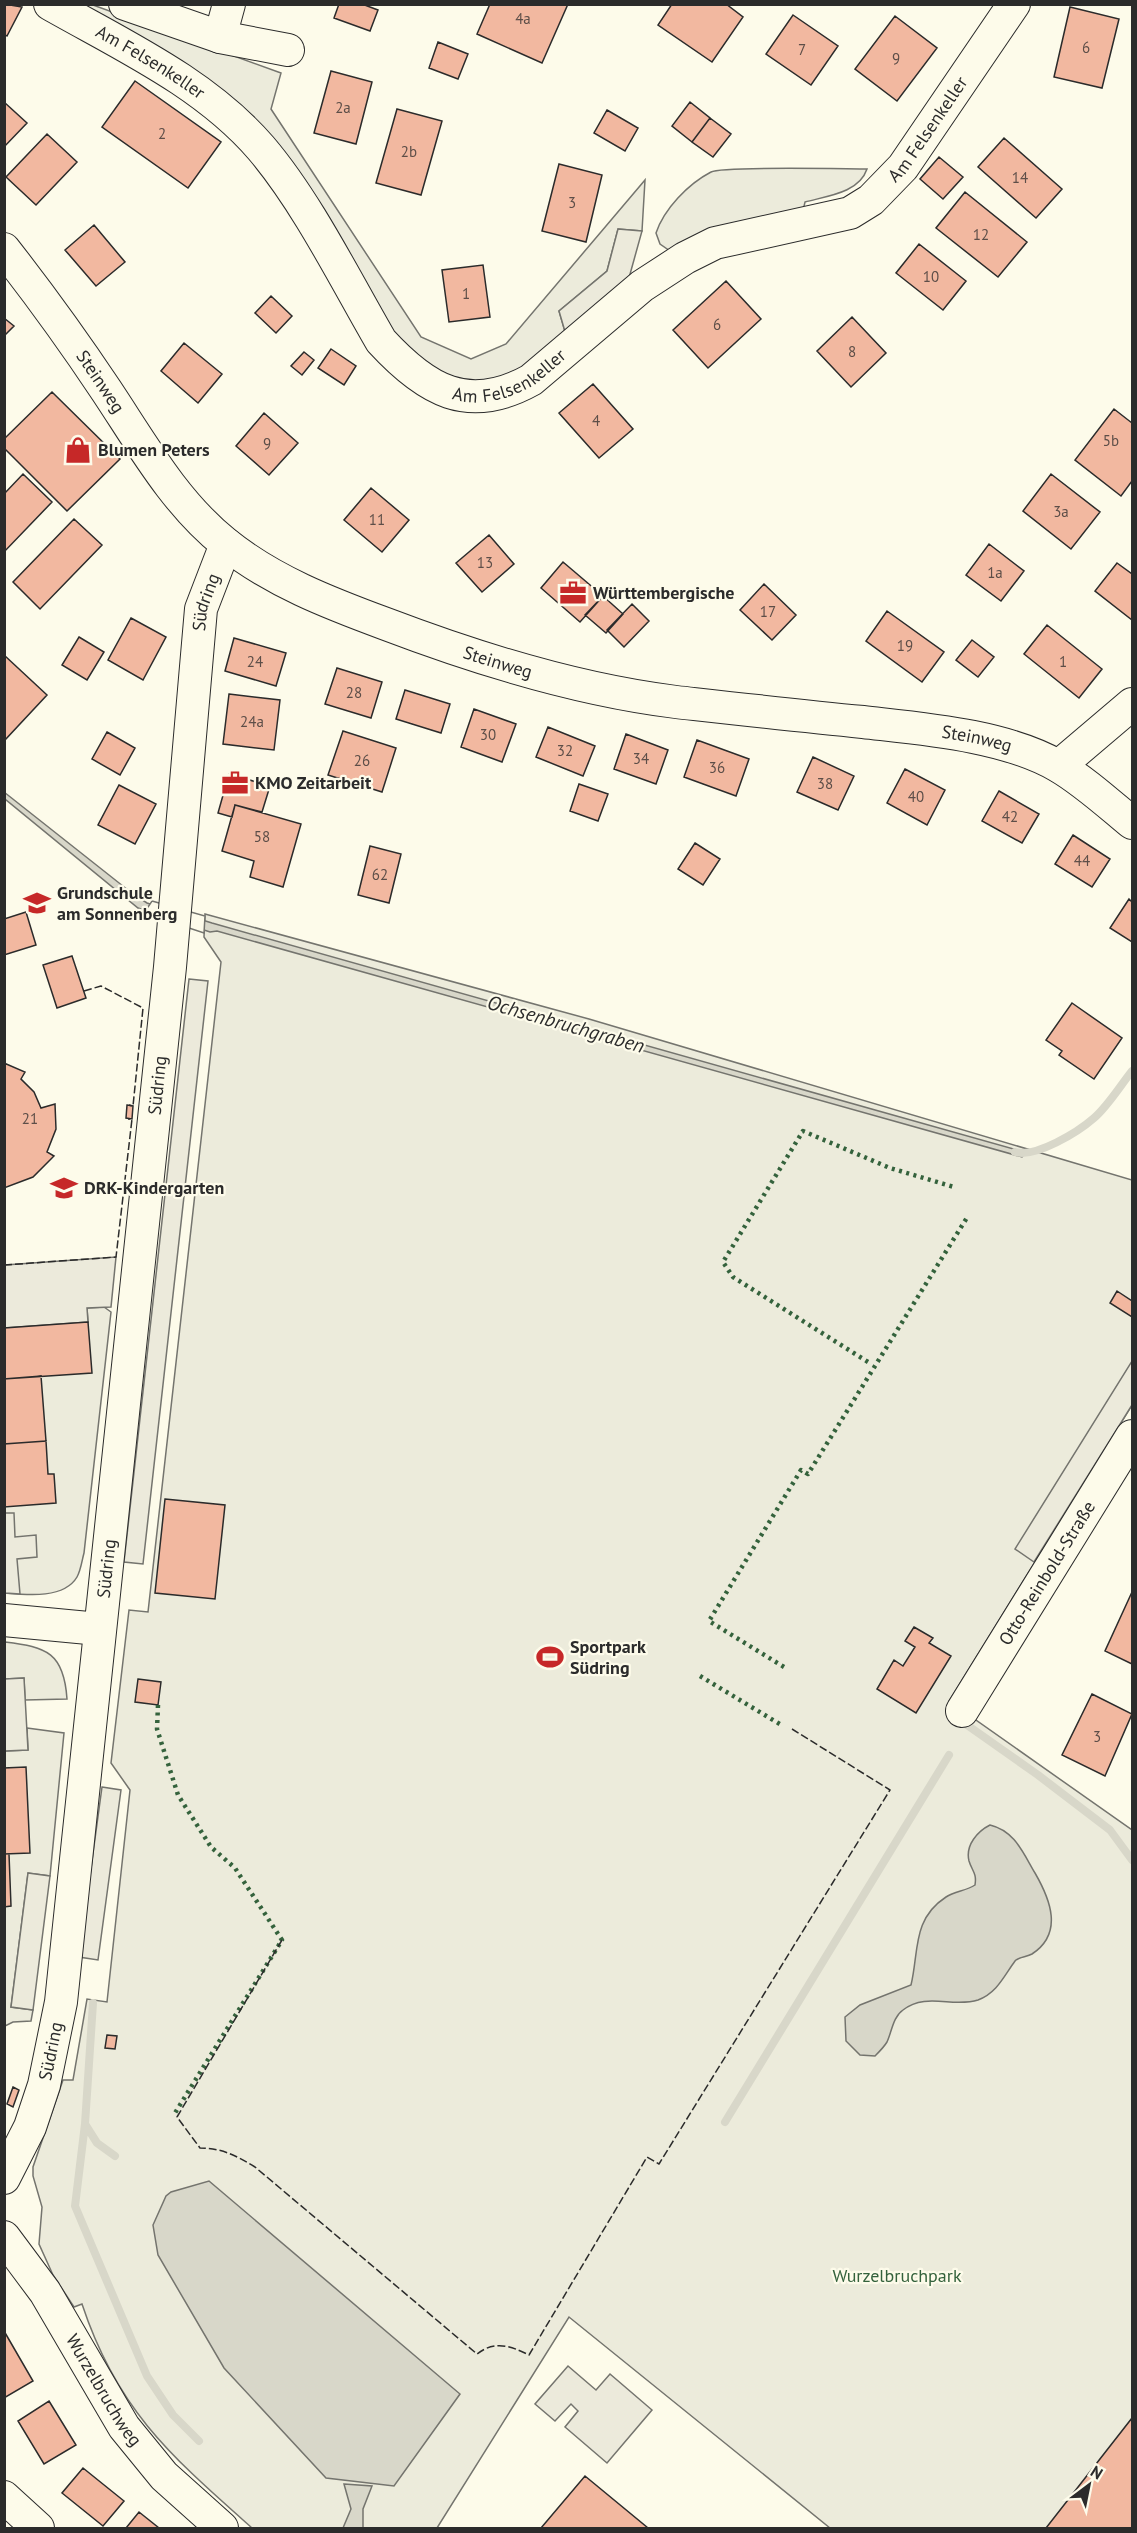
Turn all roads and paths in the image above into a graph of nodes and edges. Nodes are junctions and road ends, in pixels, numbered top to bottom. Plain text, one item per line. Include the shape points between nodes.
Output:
1 (50, 4) edge
2 (125, 4) edge
3 (229, 4) edge
4 (1000, 10) edge
5 (220, 37) junction
6 (288, 50) dead end
7 (4, 249) edge
8 (226, 544) junction
9 (1132, 704) edge
10 (1059, 766) junction
11 (1132, 823) edge
12 (1132, 1436) edge
13 (4, 1620) edge
14 (99, 1629) junction
15 (962, 1711) dead end
16 (4, 2178) edge
17 (4, 2237) edge
18 (4, 2497) edge
19 (38, 2529) edge
20 (222, 2529) edge

1 - 4 street, Am Felsenkeller via 162,69 226,113 283,176 381,341 418,377 462,397 488,397 512,391 531,380 642,286 715,243 850,213 871,200 903,167
2 - 5 street
3 - 5 street
5 - 6 street
7 - 8 street, Steinweg via 69,335 175,492
8 - 10 street, Steinweg via 288,584 332,604 498,662 671,702 960,736 1006,746
8 - 14 street, Südring via 201,609 174,931
9 - 10 street
10 - 11 street, Steinweg
12 - 15 street, Otto-Reinbold-Straße
13 - 14 street
14 - 16 street, Südring via 61,2002 50,2063 30,2127
17 - 20 street, Wurzelbruchweg via 45,2292 131,2436 164,2476
18 - 19 street

